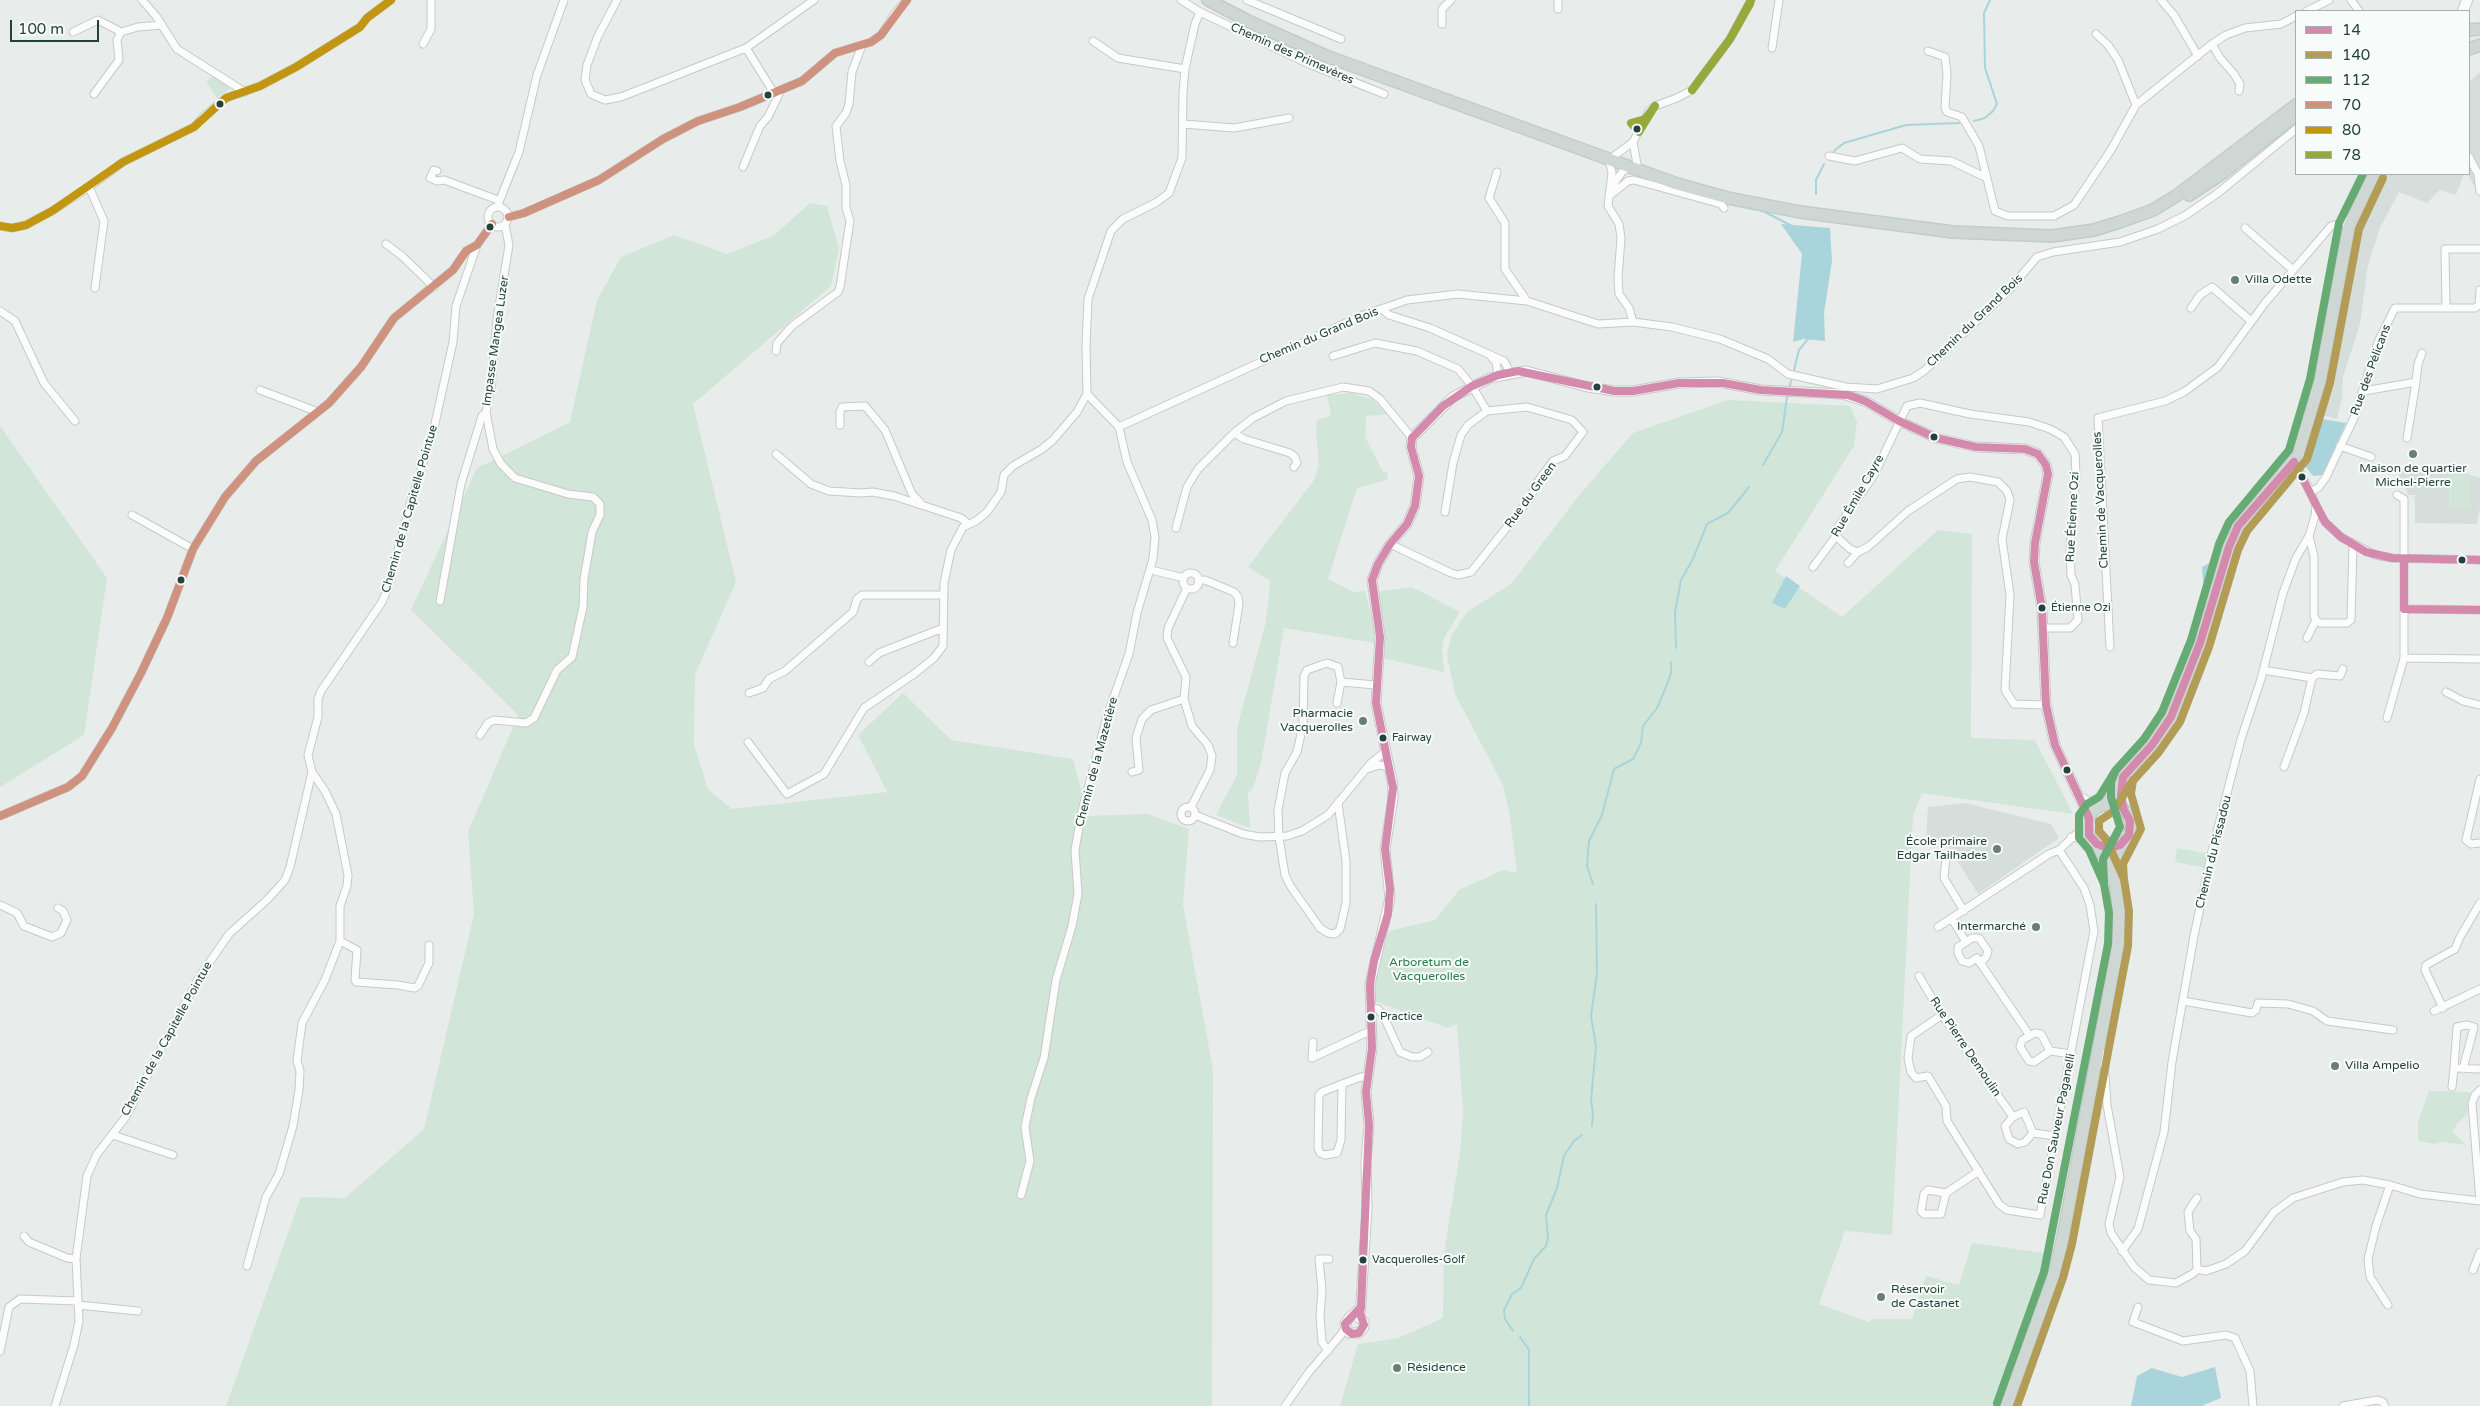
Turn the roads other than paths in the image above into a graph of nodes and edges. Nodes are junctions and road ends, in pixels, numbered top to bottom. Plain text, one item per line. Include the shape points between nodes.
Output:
1 (142, 0) edge
2 (391, 0) edge
3 (431, 0) edge
4 (564, 0) edge
5 (617, 0) edge
6 (814, 0) edge
7 (907, 0) edge
8 (1182, 0) edge
9 (1208, 0) edge
10 (1223, 0) edge
11 (1247, 0) edge
12 (1451, 0) edge
13 (1558, 0) edge
14 (1751, 0) edge
15 (1779, 0) edge
16 (2161, 0) edge
17 (2329, 0) edge
18 (1558, 9) dead end
19 (2309, 10) edge
20 (1200, 12) junction
21 (2295, 17) edge
22 (1442, 24) dead end
23 (162, 25) junction
24 (73, 32) dead end
25 (121, 32) junction
26 (2096, 34) dead end
27 (1341, 39) dead end
28 (1093, 41) dead end
29 (423, 44) dead end
30 (2212, 44) junction
31 (862, 45) junction
32 (746, 48) junction
33 (1772, 48) dead end
34 (1928, 51) dead end
35 (2198, 56) junction
36 (1186, 69) junction
37 (2239, 91) dead end
38 (245, 92) junction
39 (778, 92) junction
40 (94, 94) dead end
41 (1384, 94) dead end
42 (2295, 97) edge
43 (2136, 105) junction
44 (2295, 106) edge
45 (2295, 116) edge
46 (1289, 118) dead end
47 (1182, 124) junction
48 (2295, 130) edge
49 (1633, 142) junction
50 (1829, 156) dead end
51 (1611, 158) junction
52 (2470, 159) edge
53 (1633, 166) junction
54 (743, 167) dead end
55 (436, 171) dead end
56 (1497, 172) dead end
57 (2374, 175) edge
58 (1987, 178) junction
59 (89, 187) junction
60 (2480, 191) edge
61 (1609, 193) junction
62 (498, 203) junction
63 (1724, 208) dead end
64 (2153, 210) junction
65 (508, 217) junction
66 (2351, 220) junction
67 (492, 224) junction
68 (504, 225) junction
69 (0, 226) edge
70 (2245, 228) dead end
71 (1980, 234) junction
72 (386, 244) dead end
73 (477, 245) junction
74 (2480, 249) edge
75 (2293, 270) junction
76 (434, 287) junction
77 (95, 288) dead end
78 (2480, 290) edge
79 (1527, 301) junction
80 (2191, 308) dead end
81 (2446, 308) junction
82 (1382, 309) junction
83 (0, 311) edge
84 (2251, 321) junction
85 (1633, 322) junction
86 (776, 351) dead end
87 (2422, 354) dead end
88 (1332, 356) dead end
89 (1492, 358) junction
90 (1510, 372) junction
91 (1498, 375) junction
92 (2416, 382) junction
93 (1472, 386) junction
94 (260, 390) dead end
95 (2364, 391) junction
96 (1087, 394) junction
97 (1487, 411) junction
98 (318, 412) junction
99 (486, 412) junction
100 (75, 421) dead end
101 (1899, 421) junction
102 (840, 425) dead end
103 (1118, 427) junction
104 (1234, 433) junction
105 (1412, 438) junction
106 (2407, 438) dead end
107 (2340, 446) junction
108 (776, 454) dead end
109 (2371, 457) dead end
110 (2294, 462) junction
111 (1294, 467) dead end
112 (2311, 492) junction
113 (2397, 495) dead end
114 (922, 504) junction
115 (2316, 506) junction
116 (1445, 512) dead end
117 (132, 515) dead end
118 (2324, 522) junction
119 (967, 523) junction
120 (1176, 528) dead end
121 (1836, 536) junction
122 (2309, 536) junction
123 (1390, 544) junction
124 (2353, 545) junction
125 (193, 548) junction
126 (1858, 552) junction
127 (2404, 558) junction
128 (2480, 560) edge
129 (1848, 563) dead end
130 (1812, 567) dead end
131 (1150, 570) junction
132 (1184, 578) junction
133 (1198, 580) junction
134 (1187, 588) junction
135 (943, 595) junction
136 (440, 601) dead end
137 (2404, 609) junction
138 (2480, 610) edge
139 (2316, 620) junction
140 (942, 628) junction
141 (2043, 628) junction
142 (2307, 638) dead end
143 (1233, 643) dead end
144 (2110, 647) dead end
145 (2404, 658) junction
146 (2480, 659) edge
147 (869, 662) dead end
148 (2343, 669) dead end
149 (2263, 670) junction
150 (2312, 678) junction
151 (1341, 682) junction
152 (1376, 685) junction
153 (2446, 692) dead end
154 (749, 693) dead end
155 (1184, 699) junction
156 (1337, 702) dead end
157 (2046, 705) junction
158 (2480, 705) edge
159 (2387, 718) dead end
160 (480, 735) dead end
161 (748, 742) dead end
162 (1386, 751) junction
163 (1378, 761) junction
164 (1389, 766) junction
165 (2284, 767) dead end
166 (312, 772) junction
167 (1132, 772) dead end
168 (2480, 779) edge
169 (2121, 784) junction
170 (2081, 798) junction
171 (1338, 803) junction
172 (2102, 806) junction
173 (1191, 807) junction
174 (2124, 810) junction
175 (1195, 815) junction
176 (0, 816) edge
177 (2088, 820) junction
178 (1279, 837) junction
179 (2071, 837) junction
180 (2095, 842) junction
181 (2480, 842) edge
182 (2120, 845) junction
183 (2061, 852) junction
184 (1951, 854) dead end
185 (2114, 881) junction
186 (2480, 903) edge
187 (0, 905) edge
188 (58, 908) dead end
189 (1964, 910) junction
190 (1952, 919) junction
191 (1938, 927) dead end
192 (340, 941) junction
193 (1966, 942) junction
194 (430, 945) dead end
195 (1980, 963) junction
196 (1919, 976) dead end
197 (2480, 989) edge
198 (2183, 1001) junction
199 (1371, 1008) junction
200 (2444, 1008) junction
201 (2434, 1011) dead end
202 (1942, 1015) junction
203 (1372, 1030) junction
204 (2393, 1030) dead end
205 (2030, 1036) junction
206 (1312, 1042) dead end
207 (2099, 1049) junction
208 (2050, 1051) junction
209 (1428, 1052) dead end
210 (2072, 1054) junction
211 (2454, 1068) junction
212 (2463, 1069) junction
213 (2480, 1069) edge
214 (1368, 1076) junction
215 (1342, 1084) junction
216 (2452, 1087) dead end
217 (2480, 1090) edge
218 (2480, 1096) edge
219 (2475, 1111) edge
220 (2013, 1117) junction
221 (2033, 1132) junction
222 (113, 1134) junction
223 (2056, 1136) junction
224 (173, 1155) dead end
225 (2479, 1168) edge
226 (1979, 1171) junction
227 (2390, 1185) junction
228 (1946, 1192) dead end
229 (1022, 1195) dead end
230 (2197, 1198) dead end
231 (2480, 1201) edge
232 (24, 1236) dead end
233 (2122, 1251) junction
234 (2480, 1252) edge
235 (76, 1259) junction
236 (1330, 1259) dead end
237 (247, 1266) dead end
238 (2197, 1268) junction
239 (2473, 1270) dead end
240 (78, 1303) junction
241 (2388, 1305) dead end
242 (2138, 1307) dead end
243 (138, 1311) dead end
244 (1356, 1317) junction
245 (1348, 1330) junction
246 (0, 1351) edge
247 (1328, 1351) junction
248 (55, 1406) edge
249 (1285, 1406) edge
250 (2006, 1406) edge
251 (2253, 1406) edge
252 (2344, 1406) edge
253 (2385, 1406) edge

1 - 23 street
2 - 38 street via 360,27 296,67
3 - 29 street via 431,29
4 - 62 street via 537,75 519,152
5 - 32 street via 593,50 585,80 591,94 604,100 621,97
6 - 32 street
7 - 31 street via 881,35
8 - 20 street, Chemin des Primevères
9 - 51 main road via 1326,56
10 - 51 main road via 1328,49
11 - 27 street
12 - 22 street via 1442,9
13 - 18 street
14 - 49 street via 1730,39 1703,77 1692,90 1655,106
15 - 33 street
16 - 35 street via 2174,14
17 - 19 street
20 - 36 street
20 - 41 street, Chemin des Primevères via 1308,64
21 - 30 street via 2281,24 2245,28
23 - 25 street
23 - 38 street via 177,49
24 - 25 street via 98,20
25 - 40 street via 117,40 119,60
26 - 43 street via 2118,60
28 - 36 street via 1118,58
30 - 35 street
30 - 37 street via 2240,84
31 - 39 street via 835,53 802,81
31 - 86 street via 852,72 849,104 836,126 850,222 840,287 838,292 792,326 777,343
32 - 39 street
34 - 58 street via 1945,57 1945,108 1968,123 1979,146
35 - 43 street
36 - 47 street
38 - 59 street via 226,98 194,127 123,162
39 - 54 street
39 - 65 street via 698,120 598,180
42 - 71 main road via 2188,181 2146,206 2078,228
43 - 58 street via 2074,205 2061,214 2046,217 1999,213 1995,211
44 - 64 main road via 2197,181
45 - 64 main road via 2202,188 2175,203
46 - 47 street via 1234,128
47 - 96 street via 1182,158 1169,193 1123,219 1111,231 1094,278 1088,299
48 - 85 street, Chemin du Grand Bois via 2218,193 2158,229 2120,242 2037,257 2010,289 1924,371 1913,378 1876,389 1846,388 1808,380 1788,374 1768,358 1720,339 1672,327
49 - 51 street
49 - 53 street
50 - 58 street via 1855,161 1902,148 1920,159 1951,161
51 - 53 main road
51 - 61 street
52 - 60 street via 2478,174
53 - 61 street via 1623,171
53 - 71 main road via 1761,204 1829,216
55 - 62 street via 430,178 444,180
56 - 79 street via 1489,198 1505,223 1506,269
57 - 66 main road
59 - 69 street via 26,225
59 - 77 street via 104,221
61 - 63 street via 1617,192 1628,181 1634,180 1721,204
61 - 85 street via 1608,206 1619,224 1621,238 1619,294 1629,308
62 - 65 street
62 - 67 street via 488,216
64 - 71 main road via 2077,233 2028,237
65 - 68 street
66 - 75 street, Chemin de Vacquerolles via 2332,226
66 - 110 main road via 2320,381 2304,440
67 - 68 street
67 - 73 street
68 - 99 street, Impasse Mangea Luzer via 509,245 508,264 498,314 495,362
70 - 75 street
72 - 76 street
73 - 76 street via 466,251 453,270
73 - 166 street, Chemin de la Capitelle Pointue via 456,306 453,342 434,428 391,581 382,602 321,691 308,755
74 - 81 street via 2445,248
75 - 84 street, Chemin de Vacquerolles
76 - 98 street via 394,318 361,367
78 - 81 street, Rue des Pélicans via 2479,305 2475,308
79 - 82 street, Chemin du Grand Bois via 1458,294 1407,300
79 - 85 street, Chemin du Grand Bois via 1598,324
80 - 84 street via 2200,295 2212,287
81 - 95 street, Rue des Pélicans via 2395,308 2378,342
82 - 89 street via 1389,315 1430,328
82 - 103 street, Chemin du Grand Bois
83 - 100 street via 15,321 44,383
84 - 144 street, Chemin de Vacquerolles via 2218,367 2184,392 2165,401 2098,418
87 - 92 street
88 - 93 street via 1375,343 1402,347 1458,369
89 - 90 street via 1504,361
89 - 91 street
90 - 91 street
90 - 101 street via 1526,371 1614,391 1718,382 1762,390 1842,394 1865,401
91 - 93 street
92 - 95 street
92 - 106 street
93 - 97 street
93 - 105 street via 1453,397
94 - 98 street
95 - 107 street, Rue des Pélicans
96 - 103 street
96 - 119 street via 1077,412 1053,440 1004,475 1001,492 987,512 976,521
97 - 116 street via 1461,435
97 - 123 street, Rue du Green via 1527,407 1572,420 1583,432 1565,456 1553,461 1534,487 1531,497 1471,572 1451,573
98 - 125 street via 244,474 225,497
99 - 136 street, Impasse Mangea Luzer via 461,484
99 - 160 street via 493,449 501,464 515,478 568,494 593,497 600,504 600,515 592,532 583,607 572,657 557,670 534,718 526,724 494,720
101 - 121 street, Rue Émile Cayre via 1874,475 1836,530
101 - 141 street via 1953,443 2025,449 2038,454 2043,460 2048,474 2034,562
101 - 141 street, Rue Étienne Ozi via 1907,406 1920,403 2029,422 2050,429 2069,444 2075,454 2076,475 2070,575 2075,585 2078,620 2070,628
102 - 114 street via 842,407 865,406 885,430 912,494
103 - 131 street, Chemin de la Mazetière via 1127,462 1152,520 1155,536
104 - 105 street via 1276,404 1350,387 1375,394
104 - 111 street via 1290,453 1297,463
104 - 120 street via 1198,469 1187,487
105 - 123 street via 1411,447 1419,476 1417,502 1407,524
107 - 109 street
107 - 112 street, Rue des Pélicans via 2326,477
108 - 114 street via 811,484 829,490 873,492
110 - 112 street
110 - 169 main road via 2238,526 2200,643 2171,717 2152,745 2123,777
112 - 115 street
113 - 127 street via 2404,499
114 - 119 street
115 - 118 street
115 - 122 street, Chemin du Pissadou
117 - 125 street
118 - 122 street
118 - 124 street
119 - 135 street via 951,550
121 - 126 street
121 - 130 street, Rue Émile Cayre
122 - 139 street via 2314,556
122 - 149 street, Chemin du Pissadou via 2296,558 2283,593
123 - 152 street via 1372,580 1380,637
124 - 127 street via 2375,555
124 - 139 street via 2351,620 2347,623 2320,623
125 - 176 street via 167,618 141,673 82,776 68,787
126 - 129 street
126 - 157 street via 1908,511 1957,479 1970,477 1998,482 2010,500 2002,539 2010,595 2005,690 2014,704
127 - 128 street
127 - 137 street
131 - 132 street
131 - 229 street, Chemin de la Mazetière via 1136,613 1130,654 1107,716 1082,811 1075,850 1078,894 1056,980 1044,1058 1031,1098 1026,1127 1030,1161
132 - 133 street via 1192,574
132 - 134 street
133 - 134 street via 1194,588
133 - 143 street via 1206,580 1234,592 1238,597
134 - 155 street via 1168,628 1167,638 1186,677
135 - 140 street
135 - 154 street via 862,595 857,599 853,612 784,671 768,677 763,688
137 - 138 street
137 - 145 street
139 - 142 street
140 - 147 street via 879,653
140 - 161 street via 943,646 934,658 864,708 824,774 790,794 784,792
141 - 157 street
145 - 146 street
145 - 159 street
148 - 150 street via 2340,676 2316,674
149 - 150 street
149 - 198 street, Chemin du Pissadou via 2211,855
150 - 165 street via 2304,713
151 - 152 street
151 - 156 street
151 - 178 street via 1338,667 1327,663 1307,670 1304,676 1303,725 1297,752 1285,773 1278,810
152 - 162 street via 1378,716
153 - 158 street
155 - 167 street via 1150,710 1142,719 1136,738 1139,770
155 - 173 street via 1192,726 1208,745 1212,756 1210,770
157 - 170 street via 2064,769
162 - 163 street
162 - 164 street
163 - 164 street
163 - 171 street via 1365,770
164 - 199 street via 1393,798 1386,849 1390,898 1371,978
166 - 192 street via 336,814 348,875 340,906
166 - 222 street, Chemin de la Capitelle Pointue via 285,880 229,934 198,979 146,1080
168 - 181 street via 2466,840 2471,844
169 - 172 main road
169 - 174 main road
170 - 172 street
170 - 177 street
171 - 178 street via 1318,823
171 - 178 street via 1346,861 1346,902 1340,929 1335,934 1320,928 1291,887 1285,875
172 - 174 main road via 2118,806
172 - 177 main road
173 - 175 street
173 - 175 street via 1182,809 1182,819 1191,821
174 - 182 main road via 2131,828
175 - 178 street via 1243,834
177 - 179 street
177 - 180 main road via 2088,829
179 - 180 street
179 - 183 street
180 - 182 main road via 2108,848
180 - 185 main road
182 - 185 main road via 2113,862
183 - 189 street via 2049,854
183 - 210 street, Rue Don Sauveur Paganelli via 2084,888 2094,931
184 - 189 street via 1946,858 1944,878
185 - 207 main road via 2119,912 2118,945
186 - 200 street via 2455,949 2426,965 2425,970
187 - 188 street via 17,913 24,926 52,937 61,933 67,920
189 - 190 street
190 - 191 street
190 - 193 street
192 - 194 street via 357,950 356,982 414,988 429,963
192 - 237 street via 325,980 302,1023 297,1061 299,1090 293,1126 279,1174 266,1197
193 - 195 street via 1980,938 1988,951
193 - 195 street via 1958,948 1962,960 1969,963 1977,958
195 - 205 street
196 - 202 street, Rue Pierre Demoulin
197 - 200 street
198 - 204 street via 2252,1013 2258,1003 2288,1004 2313,1010 2327,1021
198 - 233 street, Chemin du Pissadou via 2164,1132 2151,1188 2138,1229
199 - 203 street
199 - 209 street via 1378,1009 1383,1015 1400,1052 1412,1058
200 - 201 street
202 - 220 street, Rue Pierre Demoulin
202 - 226 street, Rue Don Sauveur Paganelli via 1911,1036 1908,1058 1911,1072 1916,1078 1928,1076 1946,1106 1947,1121
203 - 206 street via 1312,1058
203 - 214 street
205 - 208 street via 2041,1034
205 - 208 street via 2022,1040 2020,1047 2029,1061 2034,1062
207 - 233 street via 2104,1060 2107,1105 2120,1177 2109,1224 2110,1233
207 - 250 main road via 2054,1276
208 - 210 street
210 - 223 street, Rue Don Sauveur Paganelli
211 - 212 street
211 - 212 street via 2457,1027 2467,1024 2474,1027
211 - 216 street
212 - 213 street
214 - 215 street
214 - 244 street via 1367,1209 1361,1307
215 - 215 street via 1319,1095 1320,1153 1337,1154 1342,1140
217 - 219 street via 2472,1103
218 - 219 street
219 - 225 street
220 - 221 street via 2024,1112
220 - 221 street via 2004,1126 2009,1139 2018,1144 2025,1142
221 - 223 street
222 - 224 street
222 - 235 street, Chemin de la Capitelle Pointue via 97,1154 87,1176
223 - 226 street, Rue Don Sauveur Paganelli via 2040,1215 2007,1210 1999,1204
225 - 231 street
226 - 228 street
227 - 231 street via 2420,1194
227 - 238 street via 2364,1180 2343,1182 2293,1198 2274,1212 2245,1251 2226,1264 2206,1271
227 - 241 street via 2368,1259 2370,1277
230 - 238 street via 2188,1212 2190,1231 2196,1239
232 - 235 street via 29,1242
233 - 238 street via 2149,1280 2176,1284
234 - 239 street
235 - 240 street, Chemin de la Capitelle Pointue
236 - 247 street via 1319,1260 1322,1342
240 - 243 street
240 - 246 street via 20,1298 9,1307
240 - 248 street, Chemin de la Capitelle Pointue via 79,1321 74,1345
242 - 251 street via 2133,1322 2183,1341 2226,1335 2235,1338 2250,1371
244 - 245 street via 1347,1320
244 - 245 street via 1364,1322 1363,1330 1357,1334
245 - 247 street
247 - 249 street
252 - 253 street via 2377,1400

